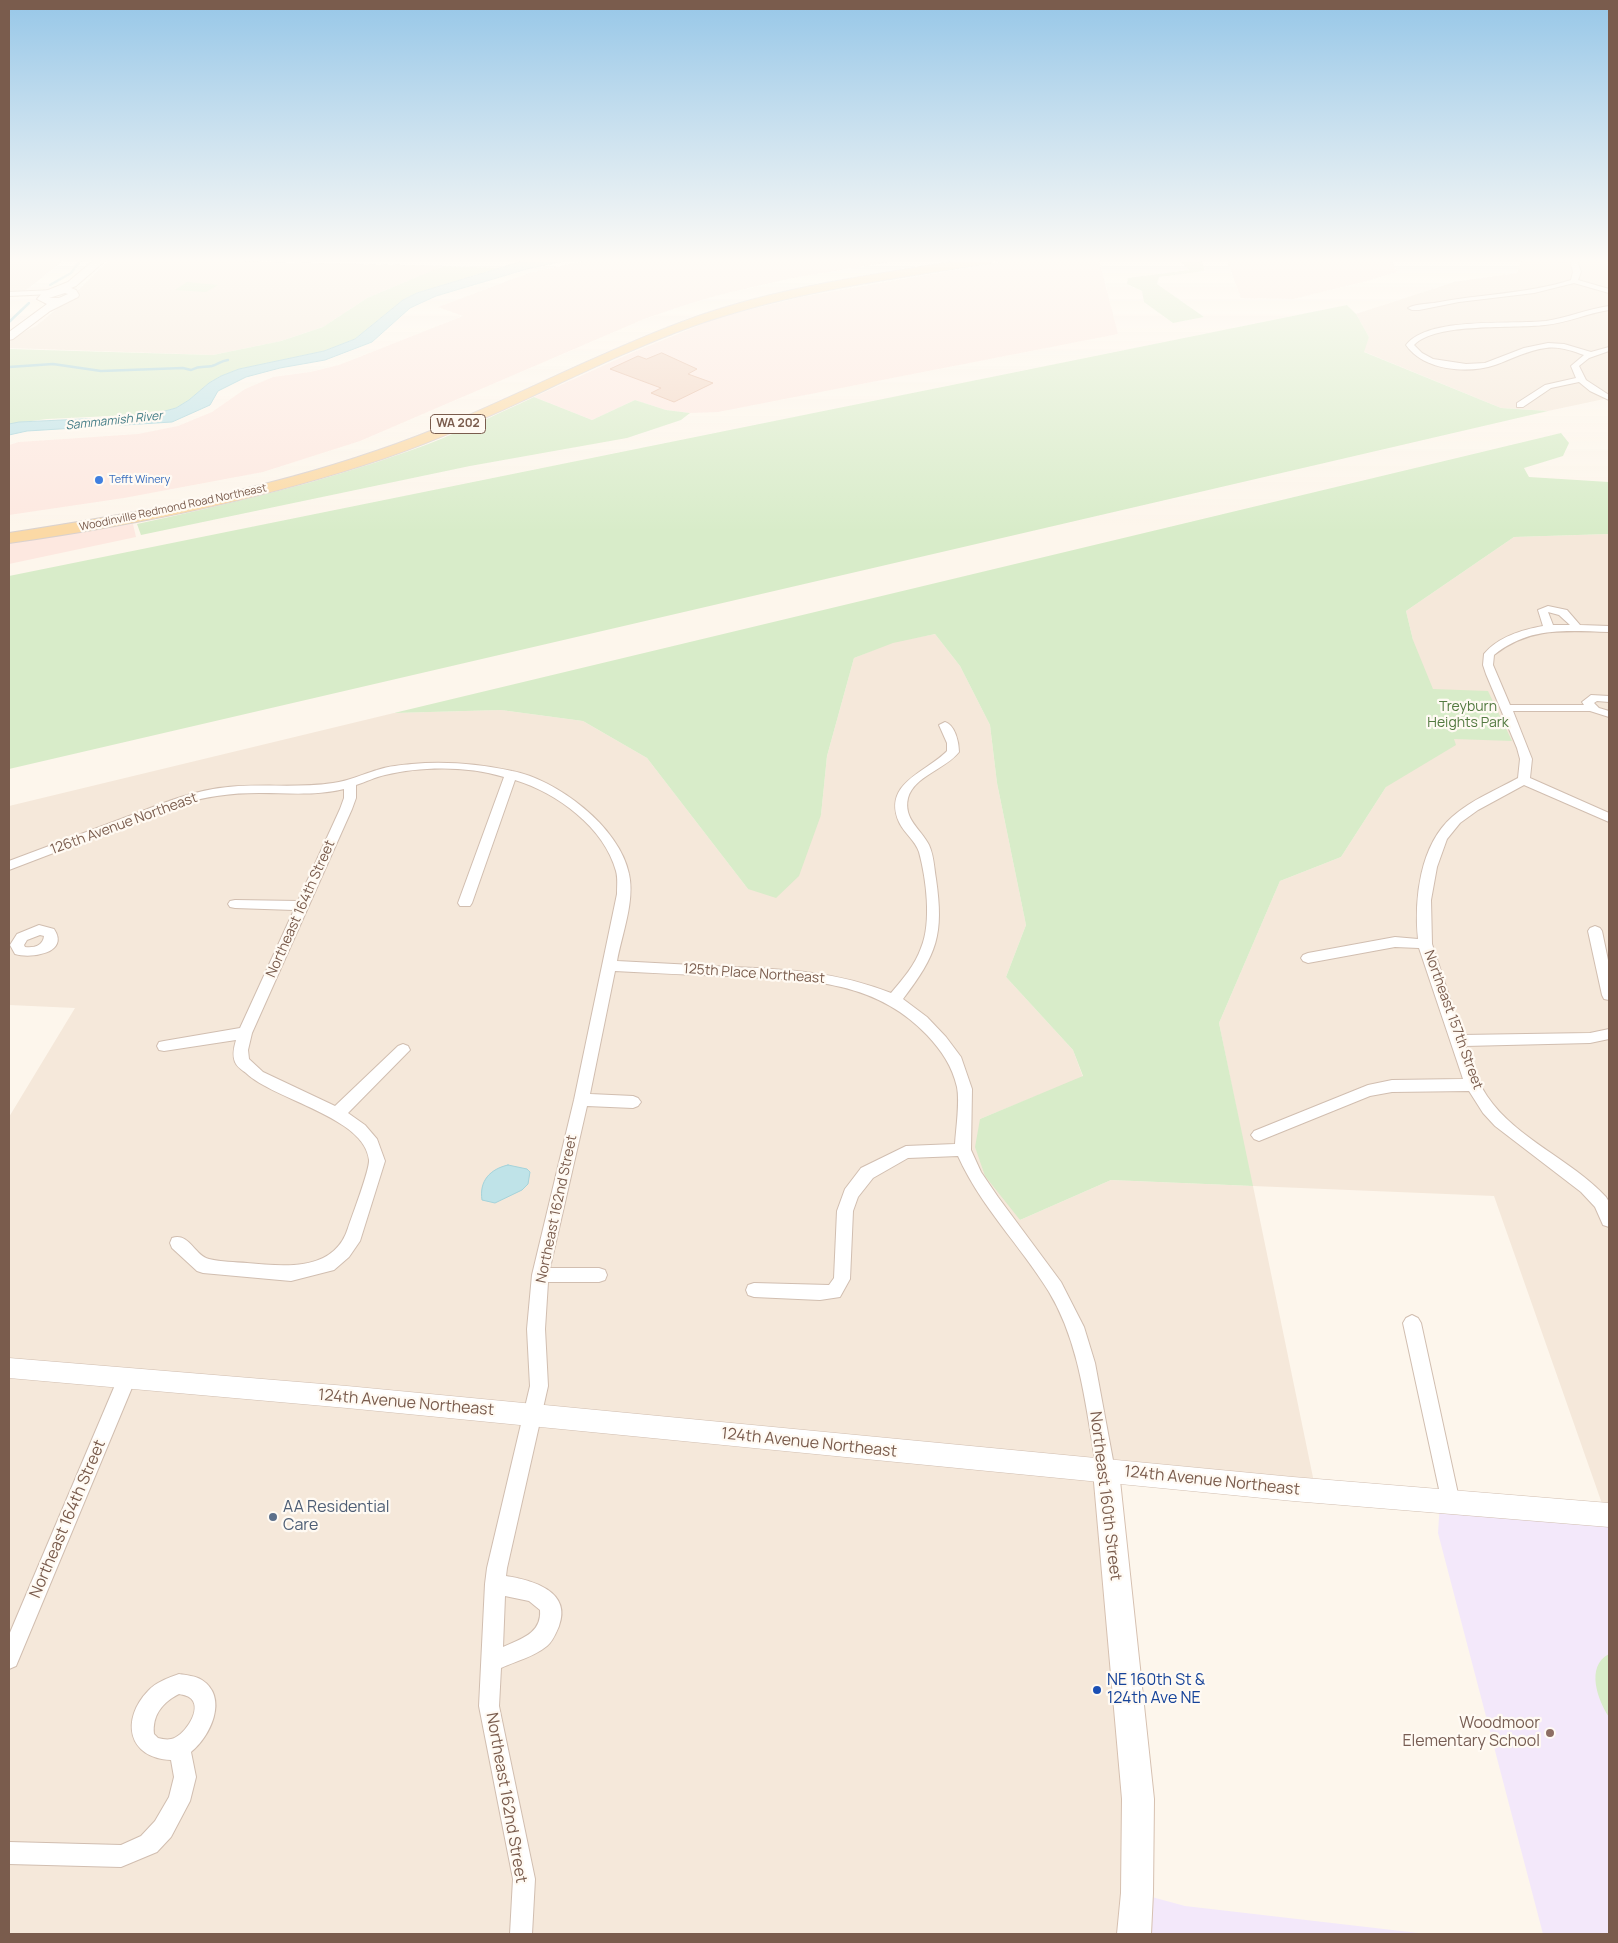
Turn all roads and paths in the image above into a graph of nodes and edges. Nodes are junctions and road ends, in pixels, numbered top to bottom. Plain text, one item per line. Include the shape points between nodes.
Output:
1 (625, 351) edge
2 (1414, 351) edge
3 (1525, 351) edge
4 (1580, 351) edge
5 (1603, 351) edge
6 (1590, 354) junction
7 (1580, 380) junction
8 (1609, 398) edge
9 (1520, 404) dead end
10 (9, 538) edge
11 (1549, 628) junction
12 (1577, 628) junction
13 (1609, 629) edge
14 (1609, 699) edge
15 (1506, 708) junction
16 (1591, 708) junction
17 (1609, 714) edge
18 (945, 725) dead end
19 (511, 774) junction
20 (1524, 780) junction
21 (350, 785) junction
22 (1609, 818) edge
23 (9, 866) edge
24 (624, 894) joint
25 (465, 903) dead end
26 (235, 904) dead end
27 (302, 906) junction
28 (1595, 931) dead end
29 (1426, 944) junction
30 (1308, 958) dead end
31 (610, 966) junction
32 (1609, 995) edge
33 (894, 1000) junction
34 (245, 1033) junction
35 (1609, 1034) edge
36 (1458, 1042) junction
37 (164, 1046) dead end
38 (403, 1050) dead end
39 (1473, 1085) junction
40 (581, 1100) junction
41 (633, 1102) dead end
42 (337, 1114) junction
43 (1259, 1135) dead end
44 (963, 1150) junction
45 (1605, 1200) edge
46 (1609, 1220) edge
47 (178, 1243) dead end
48 (540, 1275) junction
49 (599, 1275) dead end
50 (754, 1290) dead end
51 (1412, 1323) dead end
52 (9, 1368) edge
53 (126, 1378) junction
54 (532, 1415) junction
55 (1106, 1471) junction
56 (1451, 1503) junction
57 (1609, 1515) edge
58 (495, 1584) junction
59 (9, 1659) edge
60 (491, 1662) junction
61 (180, 1747) dead end
62 (9, 1853) edge
63 (521, 1934) edge
64 (1134, 1934) edge

1 - 10 main road, Woodinville Redmond Road Northeast / WA 202 via 404,446 300,480 119,521
2 - 3 street via 1434,361 1470,367 1492,364
4 - 6 street
5 - 6 street
6 - 7 street via 1574,366
7 - 8 street
7 - 9 street via 1550,384
11 - 12 street
11 - 12 street via 1544,617 1544,610 1548,608 1568,616
11 - 15 street via 1510,638 1489,654 1488,665
12 - 13 street
14 - 16 street via 1591,698 1588,702
15 - 16 street
15 - 20 street via 1526,759
16 - 17 street
18 - 33 street via 953,743 953,752 946,761 911,784 902,801 904,823 924,847 935,911 931,942 920,968
19 - 21 street, 126th Avenue Northeast via 482,768 414,768 383,772
19 - 24 street, 126th Avenue Northeast via 545,787 572,804 599,828 615,851
19 - 25 street
20 - 22 street
20 - 29 street, Northeast 157th Street via 1465,813 1447,828 1436,847 1428,878 1424,910
21 - 23 street, 126th Avenue Northeast via 313,790 236,789 213,792
21 - 27 street, Northeast 164th Street via 346,809
24 - 31 street, Northeast 162nd Street
26 - 27 street
27 - 34 street, Northeast 164th Street
28 - 32 street
29 - 30 street via 1395,942
29 - 36 street, Northeast 157th Street
31 - 33 street, 125th Place Northeast via 786,974 862,987
31 - 40 street, Northeast 162nd Street
33 - 44 street, Northeast 160th Street via 922,1021 956,1061 964,1089
34 - 37 street
34 - 42 street, Northeast 164th Street via 241,1050 242,1061 248,1068 258,1076
35 - 36 street via 1590,1038
36 - 39 street, Northeast 157th Street
38 - 42 street
39 - 43 street via 1392,1086 1368,1091
39 - 45 street, Northeast 157th Street via 1487,1108 1507,1127
40 - 41 street
40 - 48 street, Northeast 162nd Street
42 - 47 street, Northeast 164th Street via 360,1129 372,1143 377,1161 352,1241 343,1252 328,1264 291,1274 204,1266
44 - 50 street via 906,1152 867,1173 851,1194 845,1211 842,1279 834,1292
44 - 55 street, Northeast 160th Street via 992,1202 1056,1287 1075,1327 1086,1363
45 - 46 street, Northeast 157th Street
48 - 49 street
48 - 54 street, Northeast 162nd Street via 536,1329 539,1386
51 - 56 street
52 - 53 street, 124th Avenue Northeast
53 - 54 street, 124th Avenue Northeast
53 - 59 street, Northeast 164th Street
54 - 55 street, 124th Avenue Northeast
54 - 58 street, Northeast 162nd Street
55 - 56 street, 124th Avenue Northeast
55 - 64 main road, Northeast 160th Street via 1138,1799
56 - 57 street, 124th Avenue Northeast
58 - 60 street, Northeast 162nd Street
58 - 60 street via 539,1594 550,1606 551,1616 540,1639
60 - 63 street, Northeast 162nd Street via 489,1706 524,1878
61 - 62 street via 185,1777 179,1801 164,1829 150,1844 121,1856

